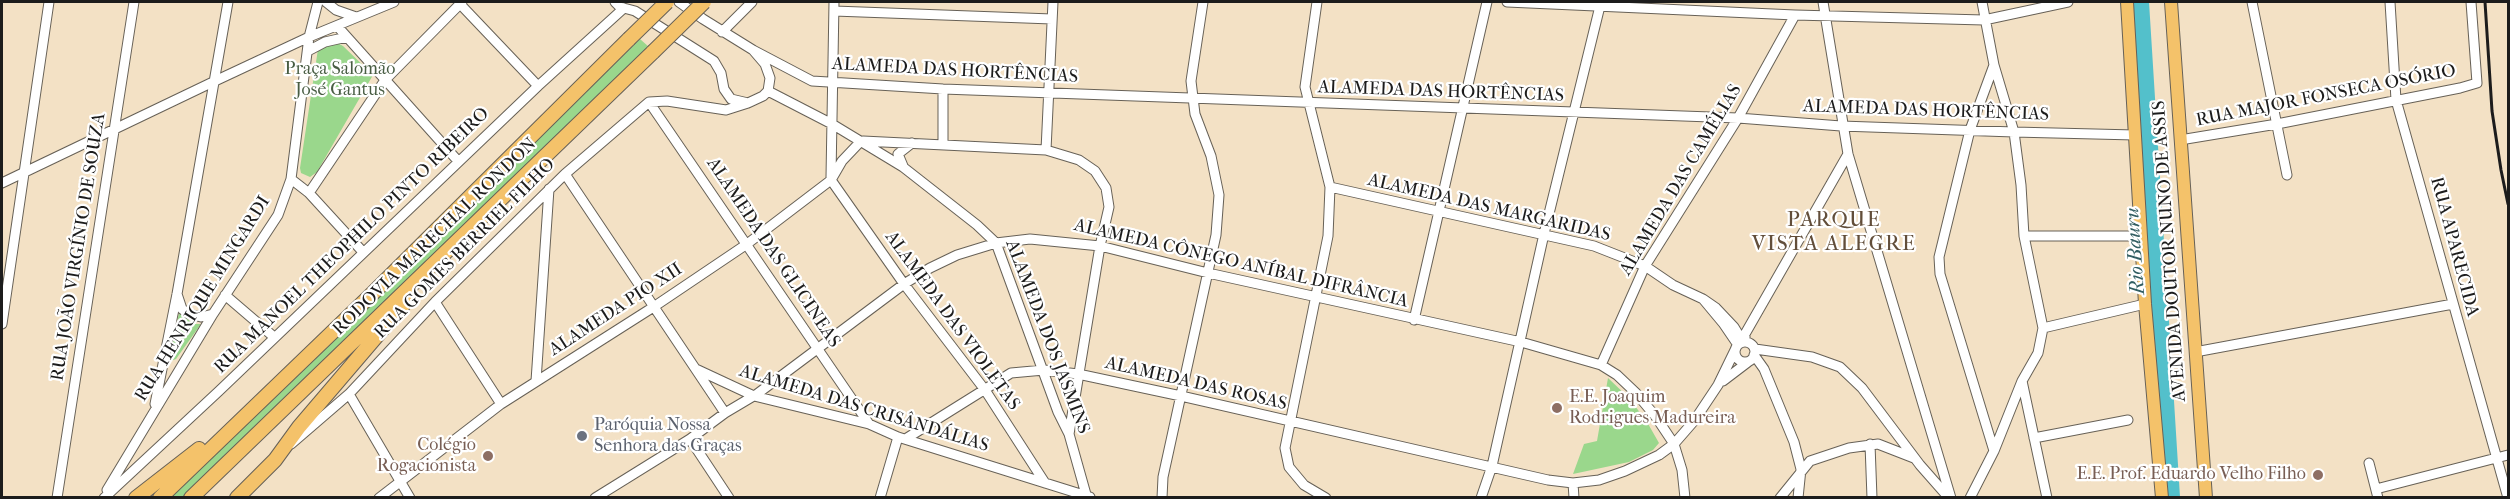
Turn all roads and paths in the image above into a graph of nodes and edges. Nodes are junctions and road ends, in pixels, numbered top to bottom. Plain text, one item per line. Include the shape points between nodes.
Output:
1 (49, 2) edge
2 (134, 2) edge
3 (228, 2) edge
4 (318, 2) edge
5 (326, 2) edge
6 (394, 2) edge
7 (615, 2) edge
8 (667, 2) edge
9 (679, 2) edge
10 (704, 2) edge
11 (752, 2) edge
12 (1053, 2) edge
13 (1203, 2) edge
14 (1317, 2) edge
15 (1487, 2) edge
16 (1507, 2) edge
17 (1823, 2) edge
18 (1982, 2) edge
19 (2068, 2) edge
20 (2127, 2) edge
21 (2171, 2) edge
22 (2252, 2) edge
23 (2390, 2) edge
24 (2471, 2) edge
25 (461, 3) edge
26 (1600, 4) edge
27 (834, 6) edge
28 (624, 8) junction
29 (1825, 14) junction
30 (1795, 15) junction
31 (356, 17) junction
32 (1052, 19) junction
33 (1984, 20) junction
34 (338, 27) junction
35 (722, 32) junction
36 (309, 37) junction
37 (347, 37) junction
38 (753, 50) junction
39 (308, 51) junction
40 (1994, 65) junction
41 (385, 80) junction
42 (215, 81) junction
43 (832, 82) junction
44 (538, 86) junction
45 (943, 89) junction
46 (768, 91) junction
47 (1047, 91) junction
48 (1193, 98) junction
49 (2396, 100) junction
50 (649, 102) junction
51 (748, 103) junction
52 (1308, 103) junction
53 (1462, 109) junction
54 (1574, 114) junction
55 (1738, 118) junction
56 (832, 124) junction
57 (2277, 124) junction
58 (1841, 126) junction
59 (1970, 130) junction
60 (113, 131) junction
61 (2014, 132) junction
62 (2135, 135) junction
63 (2180, 140) junction
64 (861, 141) junction
65 (912, 143) junction
66 (943, 145) junction
67 (1046, 150) junction
68 (1848, 154) junction
69 (458, 161) junction
70 (903, 167) junction
71 (24, 171) junction
72 (565, 174) junction
73 (2287, 174) dead end
74 (291, 179) junction
75 (831, 180) junction
76 (2, 183) edge
77 (1330, 187) junction
78 (549, 189) junction
79 (309, 194) junction
80 (1438, 211) junction
81 (1544, 234) junction
82 (2025, 236) junction
83 (2141, 236) junction
84 (996, 243) junction
85 (747, 244) junction
86 (1100, 246) junction
87 (363, 252) junction
88 (1644, 266) junction
89 (1208, 273) junction
90 (418, 278) junction
91 (904, 284) junction
92 (177, 294) junction
93 (225, 295) junction
94 (1317, 297) junction
95 (435, 302) junction
96 (2145, 304) junction
97 (2453, 304) junction
98 (655, 306) junction
99 (213, 314) junction
100 (1414, 320) junction
101 (2, 324) edge
102 (2043, 328) junction
103 (274, 337) junction
104 (1521, 342) junction
105 (1741, 344) junction
106 (818, 350) junction
107 (2195, 352) junction
108 (1753, 356) junction
109 (1601, 365) junction
110 (696, 369) junction
111 (1044, 370) junction
112 (1078, 374) junction
113 (536, 381) junction
114 (2022, 381) junction
115 (1718, 385) junction
116 (985, 390) junction
117 (349, 394) junction
118 (754, 396) junction
119 (1181, 396) junction
120 (262, 399) junction
121 (501, 404) junction
122 (154, 409) junction
123 (1072, 410) junction
124 (1058, 412) junction
125 (725, 413) junction
126 (2128, 420) dead end
127 (1289, 423) junction
128 (1889, 423) junction
129 (868, 424) junction
130 (1069, 434) junction
131 (902, 438) junction
132 (2034, 438) junction
133 (690, 439) junction
134 (1674, 444) junction
135 (1874, 444) junction
136 (1994, 451) junction
137 (2508, 455) edge
138 (2496, 458) junction
139 (275, 460) junction
140 (1941, 461) junction
141 (1917, 462) junction
142 (2369, 463) dead end
143 (1492, 466) junction
144 (1802, 469) junction
145 (398, 481) junction
146 (1045, 483) junction
147 (1573, 483) junction
148 (2377, 493) edge
149 (1088, 497) edge
150 (57, 498) edge
151 (104, 498) edge
152 (136, 498) edge
153 (160, 498) edge
154 (191, 498) edge
155 (237, 498) edge
156 (379, 498) edge
157 (410, 498) edge
158 (595, 498) edge
159 (729, 498) edge
160 (880, 498) edge
161 (1162, 498) edge
162 (1326, 498) edge
163 (1481, 498) edge
164 (1574, 498) edge
165 (1685, 498) edge
166 (1780, 498) edge
167 (1798, 498) edge
168 (1872, 498) edge
169 (1950, 498) edge
170 (1970, 498) edge
171 (2047, 498) edge
172 (2162, 498) edge
173 (2206, 498) edge
174 (2508, 498) edge

1 - 71 street
2 - 60 street, RUA JOÃO VIRGÍNIO DE SOUZA
3 - 42 street
4 - 36 street, RUA HENRIQUE MINGARDI
5 - 31 street
6 - 31 street
7 - 28 street
8 - 120 highway, RODOVIA MARECHAL RONDON, bridge
9 - 35 street
10 - 90 highway, RODOVIA MARECHAL RONDON, bridge
11 - 35 street
12 - 32 street
13 - 48 street via 1191,81
14 - 52 street via 1305,87
15 - 53 street
16 - 26 street
17 - 29 street
18 - 33 street
19 - 33 street
20 - 62 main road, AVENIDA DOUTOR NUNO DE ASSIS
21 - 63 main road, AVENIDA DOUTOR NUNO DE ASSIS
22 - 57 street
23 - 49 street, RUA APARECIDA
24 - 49 street, RUA MAJOR FONSECA OSÓRIO via 2477,83
25 - 41 street
25 - 44 street
26 - 30 street
26 - 54 street
27 - 32 street
27 - 43 street
28 - 44 street, RUA MANOEL THEOPHILO PINTO RIBEIRO
28 - 51 street via 714,61 727,94 738,102
29 - 30 street
29 - 33 street
29 - 58 street
30 - 55 street, ALAMEDA DAS CAMÉLIAS
31 - 34 street
32 - 47 street
33 - 40 street
34 - 36 street
34 - 37 street
35 - 38 street
36 - 39 street, RUA HENRIQUE MINGARDI
36 - 42 street
37 - 39 street
37 - 41 street
38 - 43 street, ALAMEDA DAS HORTÊNCIAS via 803,78
38 - 46 street via 765,64 770,78
39 - 74 street, RUA HENRIQUE MINGARDI
40 - 59 street
40 - 61 street
41 - 69 street
41 - 79 street
42 - 60 street
42 - 92 street
43 - 45 street, ALAMEDA DAS HORTÊNCIAS
43 - 56 street
44 - 69 street, RUA MANOEL THEOPHILO PINTO RIBEIRO
45 - 47 street, ALAMEDA DAS HORTÊNCIAS
45 - 66 street
46 - 51 street
46 - 56 street, ALAMEDA DOS JASMINS
47 - 48 street, ALAMEDA DAS HORTÊNCIAS
47 - 67 street
48 - 52 street, ALAMEDA DAS HORTÊNCIAS
48 - 89 street via 1218,195 1216,235
49 - 57 street, RUA MAJOR FONSECA OSÓRIO
49 - 97 street, RUA APARECIDA
50 - 51 street via 726,110
50 - 72 street, RUA GOMES BERRIEL FILHO
50 - 85 street, ALAMEDA DAS GLICINEAS
52 - 53 street, ALAMEDA DAS HORTÊNCIAS
52 - 77 street
53 - 54 street, ALAMEDA DAS HORTÊNCIAS
53 - 80 street
54 - 55 street, ALAMEDA DAS HORTÊNCIAS
54 - 81 street
55 - 58 street, ALAMEDA DAS HORTÊNCIAS
55 - 88 street, ALAMEDA DAS CAMÉLIAS
56 - 64 street, ALAMEDA DOS JASMINS
56 - 75 street
57 - 63 street, RUA MAJOR FONSECA OSÓRIO
57 - 73 street
58 - 59 street, ALAMEDA DAS HORTÊNCIAS
58 - 68 street
59 - 61 street, ALAMEDA DAS HORTÊNCIAS
59 - 136 street via 1942,238 1940,266
60 - 71 street
60 - 150 street, RUA JOÃO VIRGÍNIO DE SOUZA
61 - 62 street, ALAMEDA DAS HORTÊNCIAS
61 - 82 street
62 - 83 main road, AVENIDA DOUTOR NUNO DE ASSIS
63 - 107 main road, AVENIDA DOUTOR NUNO DE ASSIS
64 - 65 street
64 - 70 street, ALAMEDA DOS JASMINS
64 - 75 street, ALAMEDA PIO XII
65 - 66 street
65 - 70 street via 898,154
66 - 67 street
67 - 86 street via 1078,160 1095,171 1106,188 1109,207
68 - 105 street
68 - 140 street
69 - 87 street, RUA MANOEL THEOPHILO PINTO RIBEIRO
70 - 84 street, ALAMEDA DOS JASMINS
71 - 76 street
71 - 101 street
72 - 78 street, RUA GOMES BERRIEL FILHO
72 - 98 street
74 - 79 street
74 - 93 street, RUA HENRIQUE MINGARDI via 278,215
75 - 85 street, ALAMEDA PIO XII
75 - 91 street, ALAMEDA DAS VIOLETAS
77 - 80 street, ALAMEDA DAS MARGARIDAS
77 - 94 street via 1328,236
78 - 95 street, RUA GOMES BERRIEL FILHO
78 - 113 street
79 - 87 street
80 - 81 street, ALAMEDA DAS MARGARIDAS
80 - 100 street
81 - 88 street, ALAMEDA DAS MARGARIDAS via 1594,246
81 - 104 street
82 - 83 street
82 - 102 street
83 - 96 main road, AVENIDA DOUTOR NUNO DE ASSIS
84 - 86 street, ALAMEDA CÔNEGO ANÍBAL DIFRÂNCIA via 1030,239
84 - 91 street, ALAMEDA CÔNEGO ANÍBAL DIFRÂNCIA via 957,255
84 - 111 street, ALAMEDA DOS JASMINS
85 - 98 street, ALAMEDA PIO XII
85 - 106 street, ALAMEDA DAS GLICINEAS
86 - 89 street, ALAMEDA CÔNEGO ANÍBAL DIFRÂNCIA
86 - 112 street
87 - 103 street, RUA MANOEL THEOPHILO PINTO RIBEIRO
88 - 105 street, ALAMEDA DAS MARGARIDAS via 1716,308 1734,327
88 - 109 street, ALAMEDA DAS CAMÉLIAS
89 - 94 street, ALAMEDA CÔNEGO ANÍBAL DIFRÂNCIA
89 - 119 street
90 - 139 highway via 413,294
90 - 154 highway, RODOVIA MARECHAL RONDON
91 - 106 street, ALAMEDA CÔNEGO ANÍBAL DIFRÂNCIA
91 - 116 street, ALAMEDA DAS VIOLETAS
92 - 99 street via 182,309 189,314
92 - 122 street
93 - 99 street, RUA HENRIQUE MINGARDI
93 - 103 street
94 - 100 street, ALAMEDA CÔNEGO ANÍBAL DIFRÂNCIA
94 - 127 street
95 - 117 street, RUA GOMES BERRIEL FILHO
95 - 121 street
96 - 102 street
96 - 172 main road, AVENIDA DOUTOR NUNO DE ASSIS
97 - 107 street
97 - 138 street, RUA APARECIDA
98 - 110 street
98 - 113 street, ALAMEDA PIO XII
99 - 122 street, RUA HENRIQUE MINGARDI
100 - 104 street, ALAMEDA CÔNEGO ANÍBAL DIFRÂNCIA
102 - 114 street via 2038,353
103 - 151 street, RUA MANOEL THEOPHILO PINTO RIBEIRO
104 - 109 street, ALAMEDA CÔNEGO ANÍBAL DIFRÂNCIA
104 - 143 street
105 - 108 street, ALAMEDA DAS MARGARIDAS via 1750,343
105 - 108 street, ALAMEDA DAS MARGARIDAS via 1735,354 1739,360
105 - 115 street
106 - 118 street, ALAMEDA CÔNEGO ANÍBAL DIFRÂNCIA
106 - 129 street, ALAMEDA DAS GLICINEAS
107 - 173 main road, AVENIDA DOUTOR NUNO DE ASSIS
108 - 115 street
108 - 128 street via 1783,353 1812,357 1840,367
108 - 144 street, ALAMEDA DAS MARGARIDAS via 1761,362
109 - 134 street via 1636,393
110 - 118 street, ALAMEDA DAS CRISÂNDÁLIAS
110 - 125 street
111 - 112 street, ALAMEDA DAS ROSAS
111 - 116 street, ALAMEDA DAS ROSAS via 1011,373
111 - 124 street, ALAMEDA DOS JASMINS
112 - 119 street, ALAMEDA DAS ROSAS
112 - 123 street
113 - 121 street, ALAMEDA PIO XII
114 - 132 street
114 - 136 street
115 - 134 street, ALAMEDA DAS ROSAS
116 - 131 street, ALAMEDA DAS ROSAS
116 - 146 street, ALAMEDA DAS VIOLETAS
117 - 139 street, RUA GOMES BERRIEL FILHO
117 - 145 street
118 - 125 street, ALAMEDA CÔNEGO ANÍBAL DIFRÂNCIA
118 - 129 street, ALAMEDA DAS CRISÂNDÁLIAS
119 - 127 street, ALAMEDA DAS ROSAS
119 - 161 street
120 - 152 highway
120 - 153 highway, RODOVIA MARECHAL RONDON
121 - 145 street, ALAMEDA PIO XII
122 - 151 street, RUA HENRIQUE MINGARDI
123 - 124 street
123 - 130 street
124 - 130 street, ALAMEDA DOS JASMINS
125 - 133 street, ALAMEDA CÔNEGO ANÍBAL DIFRÂNCIA
126 - 132 street
127 - 143 street, ALAMEDA DAS ROSAS
127 - 162 street via 1285,448 1289,467 1304,485
128 - 135 street via 1886,442
128 - 141 street
129 - 131 street, ALAMEDA DAS CRISÂNDÁLIAS
130 - 149 street, ALAMEDA DOS JASMINS
131 - 146 street, ALAMEDA DAS CRISÂNDÁLIAS
131 - 160 street
132 - 171 street
133 - 158 street, ALAMEDA CÔNEGO ANÍBAL DIFRÂNCIA
133 - 159 street
134 - 147 street, ALAMEDA DAS ROSAS via 1625,471
134 - 165 street
135 - 141 street
135 - 144 street via 1810,461
135 - 168 street
136 - 170 street
137 - 138 street
138 - 148 street
138 - 174 street, RUA APARECIDA
139 - 155 highway, RUA GOMES BERRIEL FILHO
140 - 141 street via 1936,469 1929,470
140 - 169 street
141 - 169 street
142 - 148 street
143 - 147 street, ALAMEDA DAS ROSAS
143 - 163 street
144 - 166 street
144 - 167 street, ALAMEDA DAS MARGARIDAS
145 - 156 street, ALAMEDA PIO XII
145 - 157 street
146 - 149 street, ALAMEDA DAS CRISÂNDÁLIAS
147 - 164 street

